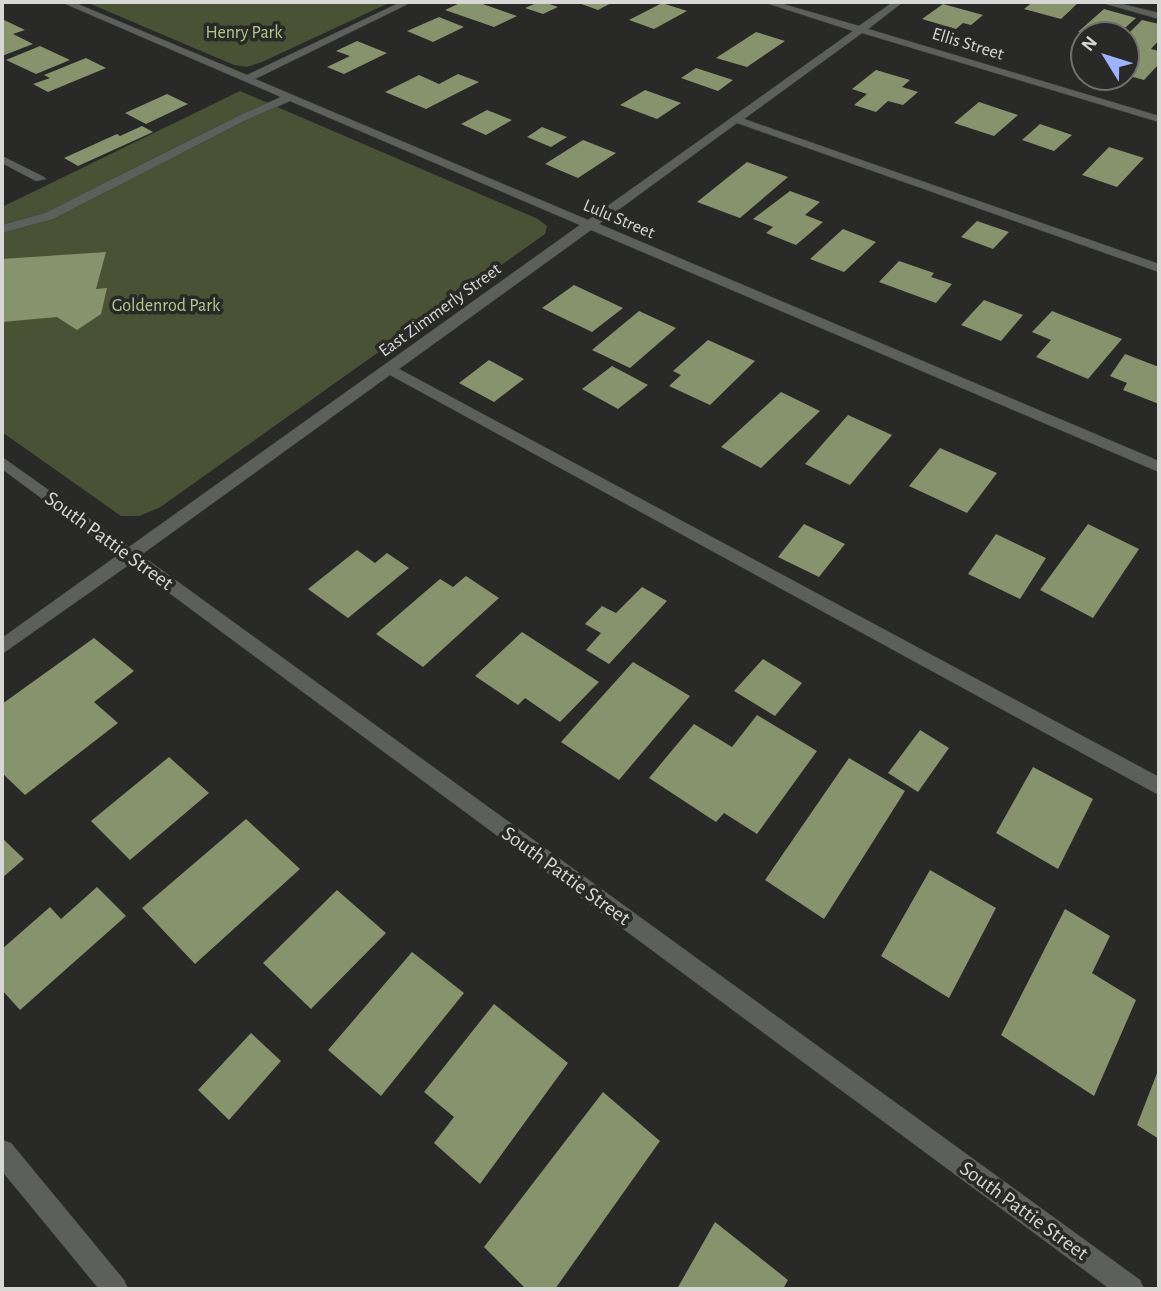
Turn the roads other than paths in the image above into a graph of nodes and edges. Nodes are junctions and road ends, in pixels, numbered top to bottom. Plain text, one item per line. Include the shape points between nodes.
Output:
1 (66, 2) edge
2 (408, 2) edge
3 (767, 2) edge
4 (899, 2) edge
5 (1104, 2) edge
6 (1159, 16) edge
7 (860, 29) junction
8 (245, 80) junction
9 (288, 97) junction
10 (735, 119) junction
11 (1159, 119) edge
12 (2, 159) edge
13 (40, 179) dead end
14 (589, 225) junction
15 (2, 229) edge
16 (1159, 268) edge
17 (389, 369) junction
18 (2, 462) edge
19 (1159, 467) edge
20 (129, 556) junction
21 (2, 648) edge
22 (1159, 787) edge
23 (2, 1152) edge
24 (115, 1289) edge
25 (1131, 1289) edge

1 - 8 street, Lulu Street
2 - 8 street
3 - 7 street, Ellis Street
4 - 7 street, East Zimmerly Street
5 - 6 street
7 - 10 street, East Zimmerly Street
7 - 11 street, Ellis Street
8 - 9 street, Lulu Street
9 - 14 street, Lulu Street
9 - 15 street via 49,216
10 - 14 street, East Zimmerly Street
10 - 16 street
12 - 13 street
14 - 17 street, East Zimmerly Street
14 - 19 street, Lulu Street
17 - 20 street, East Zimmerly Street
17 - 22 street
18 - 20 street, South Pattie Street
20 - 21 street, East Zimmerly Street
20 - 25 street, South Pattie Street
23 - 24 street

